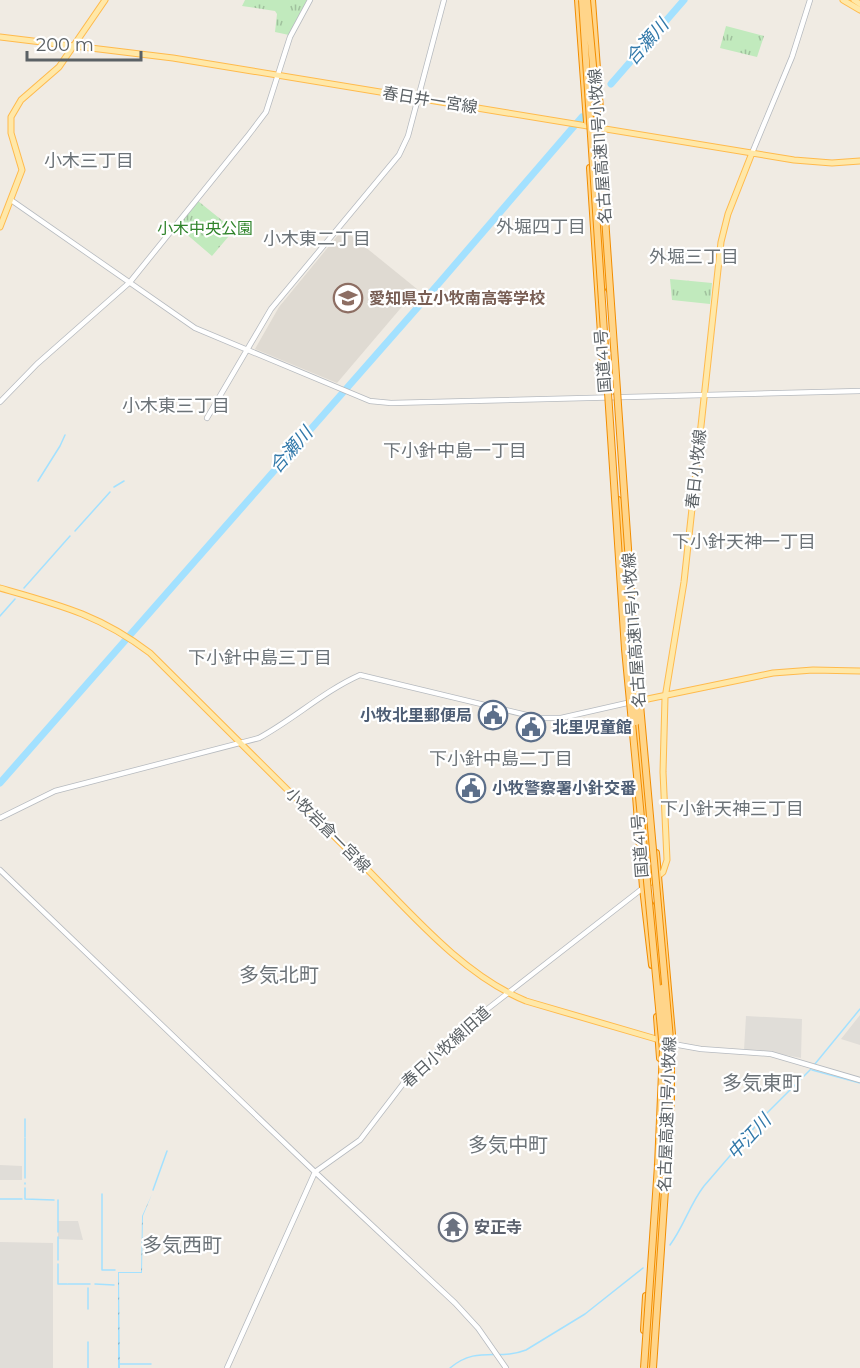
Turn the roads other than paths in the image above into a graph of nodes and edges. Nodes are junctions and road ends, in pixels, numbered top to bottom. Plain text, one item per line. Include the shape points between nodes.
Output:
1 (105, 0) edge
2 (310, 0) edge
3 (444, 0) edge
4 (584, 0) edge
5 (592, 0) edge
6 (810, 0) edge
7 (843, 0) edge
8 (854, 0) edge
9 (860, 4) edge
10 (860, 10) edge
11 (0, 37) edge
12 (73, 46) junction
13 (279, 75) junction
14 (418, 99) junction
15 (586, 126) junction
16 (601, 129) junction
17 (752, 153) junction
18 (860, 161) edge
19 (11, 200) junction
20 (0, 227) edge
21 (130, 282) junction
22 (610, 291) junction
23 (248, 351) junction
24 (860, 391) edge
25 (704, 395) junction
26 (619, 396) junction
27 (605, 397) junction
28 (0, 402) edge
29 (207, 418) dead end
30 (608, 438) junction
31 (0, 588) edge
32 (860, 671) edge
33 (666, 695) junction
34 (642, 700) junction
35 (627, 703) junction
36 (241, 743) junction
37 (0, 818) edge
38 (0, 870) edge
39 (659, 876) junction
40 (648, 882) junction
41 (643, 888) junction
42 (658, 901) junction
43 (508, 994) junction
44 (659, 1040) junction
45 (673, 1044) junction
46 (860, 1080) edge
47 (315, 1172) junction
48 (664, 1239) junction
49 (227, 1368) edge
50 (506, 1368) edge
51 (645, 1368) edge
52 (654, 1368) edge

1 - 12 main road
2 - 13 street via 290,36
3 - 14 street
4 - 15 highway, 国道41号
4 - 22 highway, 名古屋高速11号小牧線, bridge via 599,131
4 - 22 highway, bridge via 606,283
4 - 40 highway, 名古屋高速11号小牧線, bridge via 626,649
5 - 16 highway, 国道41号
6 - 17 street via 792,57
7 - 10 main road
8 - 9 main road
11 - 12 main road, 春日井一宮線
12 - 13 main road, 春日井一宮線
12 - 19 main road via 58,67 21,100 11,117 10,133 22,170
13 - 14 main road, 春日井一宮線
13 - 21 street via 266,112
14 - 15 main road, 春日井一宮線
14 - 23 street via 399,155 271,309
15 - 16 main road, 春日井一宮線
15 - 27 highway, 国道41号
16 - 17 main road, 春日井一宮線
16 - 26 highway, 国道41号
17 - 18 main road, 春日井一宮線 via 813,162
17 - 25 main road, 春日小牧線 via 720,242
19 - 20 main road
19 - 21 street
21 - 23 street via 195,328
21 - 28 street
22 - 42 highway, 名古屋高速11号小牧線, bridge via 635,649
23 - 27 street via 370,401
23 - 29 street
24 - 25 street
25 - 26 street
25 - 33 main road, 春日小牧線 via 684,582
26 - 27 street
26 - 34 highway, 国道41号
27 - 30 highway, 国道41号
30 - 35 highway, 国道41号
30 - 40 highway, bridge via 614,459 626,586
31 - 36 main road, 小牧岩倉一宮線 via 87,614 113,627 150,653
32 - 33 main road via 780,672
33 - 34 main road
33 - 39 main road, 春日小牧線 via 663,772 667,860
34 - 35 main road
34 - 39 highway, 国道41号
35 - 36 street via 561,718 539,718 360,675 276,729
35 - 41 highway, 国道41号
36 - 37 street via 55,791
36 - 43 main road, 小牧岩倉一宮線 via 462,962
38 - 47 street
39 - 41 main road
39 - 45 highway, 国道41号
40 - 51 highway, 名古屋高速11号小牧線, bridge via 663,1050
41 - 43 street, 春日小牧線旧道
41 - 44 highway, 国道41号
42 - 48 highway, bridge via 655,908 668,1071
42 - 52 highway, 名古屋高速11号小牧線, bridge via 670,1023 671,1079
43 - 44 main road, 小牧岩倉一宮線
43 - 47 street, 春日小牧線旧道 via 413,1072 355,1145
44 - 45 main road, 小牧岩倉一宮線
44 - 51 highway, 国道41号 via 660,1106
45 - 46 street via 771,1054
45 - 48 highway, 国道41号
47 - 49 street
47 - 50 street via 455,1303
48 - 52 highway, 国道41号

